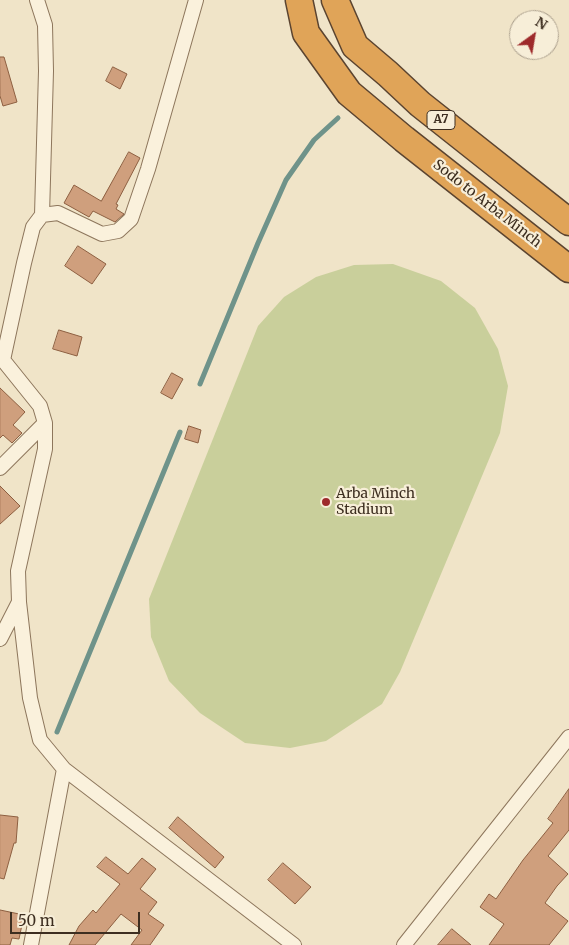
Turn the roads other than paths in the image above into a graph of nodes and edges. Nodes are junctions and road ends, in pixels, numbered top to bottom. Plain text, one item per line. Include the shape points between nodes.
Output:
1 (37, 0) edge
2 (196, 0) edge
3 (299, 0) edge
4 (335, 0) edge
5 (42, 216) junction
6 (569, 222) edge
7 (569, 269) edge
8 (4, 339) edge
9 (2, 358) edge
10 (45, 422) junction
11 (0, 468) edge
12 (19, 602) junction
13 (0, 639) edge
14 (569, 737) edge
15 (64, 769) junction
16 (31, 945) edge
17 (294, 945) edge
18 (404, 945) edge

1 - 5 street via 45,25
2 - 5 street via 131,219 118,231 102,234 58,213
3 - 7 highway, Sodo to Arba Minch via 306,33 349,93
4 - 6 highway, A7 via 355,46 420,104
5 - 8 street via 34,228
8 - 9 street
9 - 10 street via 40,406
10 - 11 street
10 - 12 street via 45,449 18,571
12 - 13 street
12 - 15 street via 30,698 40,740
14 - 18 street
15 - 16 street
15 - 17 street

